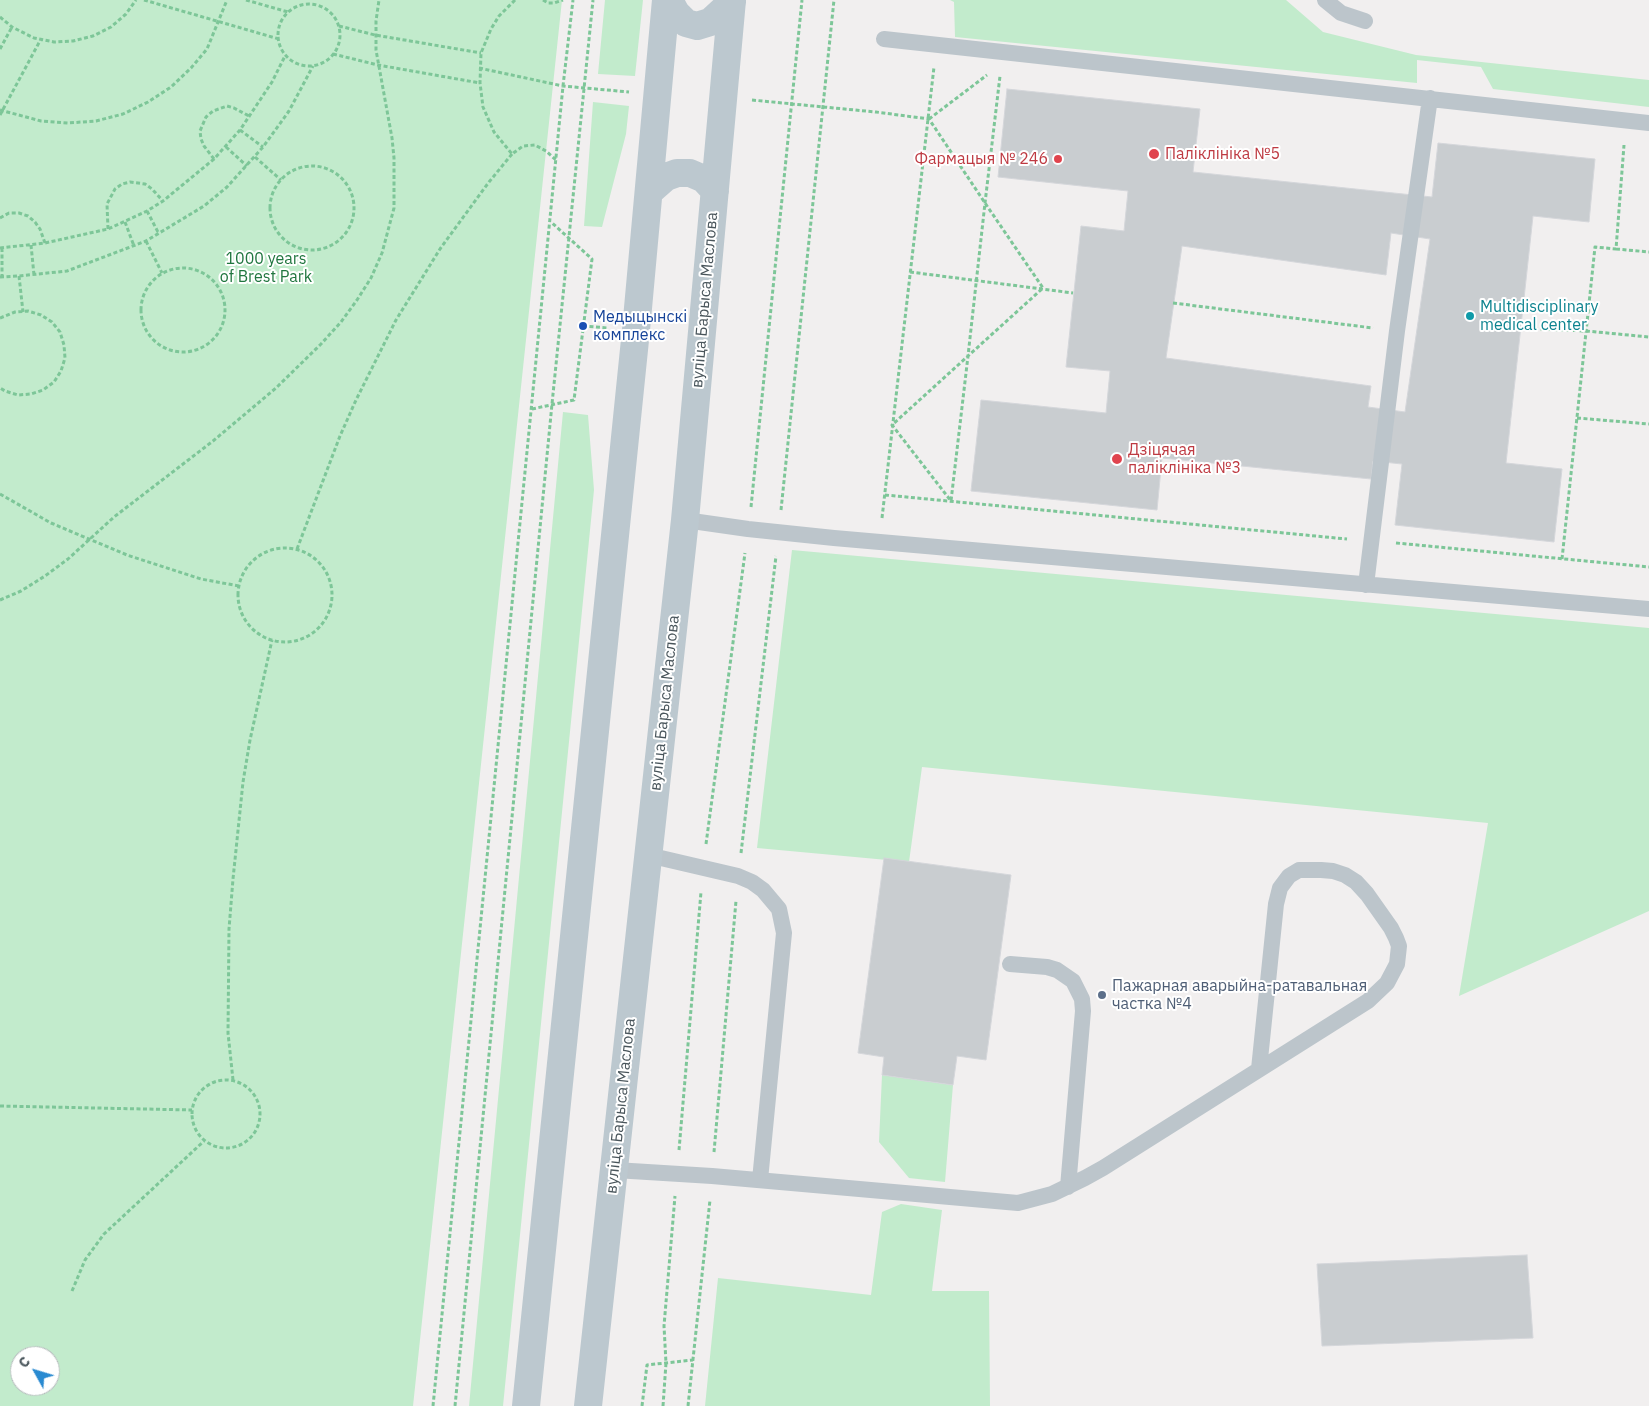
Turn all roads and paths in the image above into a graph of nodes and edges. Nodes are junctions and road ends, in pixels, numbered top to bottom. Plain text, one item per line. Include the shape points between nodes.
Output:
1 (136, 0) edge
2 (144, 0) edge
3 (228, 0) edge
4 (246, 0) edge
5 (379, 0) edge
6 (543, 0) edge
7 (563, 0) edge
8 (573, 0) edge
9 (593, 0) edge
10 (668, 0) edge
11 (802, 0) edge
12 (834, 0) edge
13 (1325, 0) edge
14 (513, 1) edge
15 (732, 1) edge
16 (288, 12) junction
17 (0, 18) edge
18 (1365, 21) dead end
19 (219, 23) junction
20 (339, 26) junction
21 (12, 27) junction
22 (375, 35) junction
23 (41, 39) junction
24 (279, 39) junction
25 (884, 39) dead end
26 (936, 45) junction
27 (0, 49) edge
28 (481, 53) junction
29 (332, 54) junction
30 (285, 56) junction
31 (1002, 58) junction
32 (378, 65) junction
33 (313, 66) junction
34 (479, 68) junction
35 (480, 83) junction
36 (563, 86) junction
37 (1430, 98) junction
38 (824, 108) junction
39 (1, 112) edge
40 (249, 116) junction
41 (928, 119) junction
42 (1626, 120) junction
43 (1649, 122) edge
44 (240, 130) junction
45 (226, 147) junction
46 (263, 147) junction
47 (512, 154) junction
48 (255, 157) junction
49 (214, 159) junction
50 (556, 160) junction
51 (246, 166) junction
52 (282, 180) junction
53 (715, 191) junction
54 (649, 192) junction
55 (163, 201) junction
56 (986, 203) junction
57 (147, 211) junction
58 (0, 218) edge
59 (125, 222) junction
60 (551, 222) junction
61 (108, 229) junction
62 (159, 234) junction
63 (569, 238) junction
64 (146, 241) junction
65 (45, 243) junction
66 (31, 245) junction
67 (134, 246) junction
68 (1, 248) edge
69 (1616, 249) junction
70 (1649, 252) edge
71 (910, 272) junction
72 (162, 273) junction
73 (34, 275) junction
74 (1, 276) edge
75 (18, 276) junction
76 (977, 280) junction
77 (1043, 288) junction
78 (1073, 293) dead end
79 (1173, 303) dead end
80 (23, 312) junction
81 (0, 318) edge
82 (1521, 328) dead end
83 (1397, 331) junction
84 (1586, 331) junction
85 (1649, 337) edge
86 (968, 356) junction
87 (0, 388) edge
88 (552, 404) junction
89 (532, 409) junction
90 (1577, 418) junction
91 (1649, 424) edge
92 (892, 426) junction
93 (0, 494) edge
94 (885, 495) junction
95 (951, 501) junction
96 (685, 520) junction
97 (748, 529) junction
98 (779, 532) junction
99 (88, 539) junction
100 (880, 541) junction
101 (1371, 541) junction
102 (297, 550) junction
103 (1562, 558) junction
104 (1649, 567) edge
105 (1366, 585) junction
106 (239, 586) junction
107 (0, 600) edge
108 (1649, 609) edge
109 (272, 640) junction
110 (648, 856) junction
111 (703, 868) junction
112 (738, 876) junction
113 (1010, 964) dead end
114 (1259, 1069) junction
115 (233, 1080) junction
116 (0, 1106) edge
117 (192, 1110) junction
118 (204, 1141) junction
119 (615, 1170) junction
120 (677, 1174) junction
121 (712, 1176) junction
122 (760, 1180) junction
123 (1068, 1187) junction
124 (72, 1291) dead end
125 (693, 1360) junction
126 (666, 1363) junction
127 (433, 1406) edge
128 (455, 1406) edge
129 (526, 1406) edge
130 (588, 1406) edge
131 (642, 1406) edge
132 (663, 1406) edge
133 (688, 1406) edge

1 - 23 path via 111,27 93,36 73,41
2 - 19 path
3 - 19 path
4 - 16 path
5 - 22 path
6 - 7 path via 554,3
8 - 36 path
9 - 63 path
10 - 15 main road via 686,23 697,26 710,22
10 - 54 main road
11 - 97 path
12 - 38 path
13 - 18 lane via 1340,13
14 - 28 path via 499,16
15 - 53 main road, вуліца Барыса Маслова
16 - 20 path via 300,4 324,7
16 - 24 path via 282,19
17 - 21 path
19 - 24 path
19 - 39 path via 207,49 191,68 156,97 123,114 96,121 68,123
20 - 22 path
20 - 29 path via 340,38
21 - 23 path
21 - 27 path
22 - 28 path
22 - 32 path
23 - 39 path
24 - 30 path
25 - 26 lane
26 - 31 lane
26 - 41 path
28 - 34 path
29 - 32 path
29 - 33 path
30 - 33 path via 293,62
30 - 40 path
31 - 37 lane
31 - 41 path
31 - 56 path
32 - 35 path
32 - 99 path via 392,138 394,208 382,253 371,278 341,322 276,388
33 - 46 path via 289,111
34 - 35 path
34 - 36 path
35 - 47 path via 488,120
36 - 50 path
37 - 42 lane
37 - 83 lane
38 - 41 path
38 - 98 path
40 - 44 path
40 - 49 path via 228,106 206,117 200,132 204,146
41 - 56 path
41 - 71 path
42 - 43 lane
42 - 69 path
44 - 45 path
44 - 46 path
45 - 49 path
45 - 51 path
46 - 48 path
47 - 50 path via 522,146 535,144
47 - 102 path via 440,249 396,320 340,436
48 - 51 path
48 - 52 path
49 - 55 path
50 - 60 path
51 - 62 path via 204,206
52 - 52 path via 270,203 276,229 284,239 307,250 320,250 343,236 354,213 349,188 341,177 317,166 298,169
53 - 54 main road via 690,173 677,173 666,177
53 - 96 main road, вуліца Барыса Маслова
54 - 129 main road
55 - 57 path
55 - 61 path via 145,184 122,184 106,204
56 - 76 path
56 - 77 path
57 - 59 path
57 - 62 path
58 - 65 path via 9,213 28,216 40,229
59 - 61 path
59 - 67 path
60 - 63 path
60 - 89 path
61 - 65 path
62 - 64 path
63 - 88 path
63 - 88 path via 592,260 574,400
64 - 67 path
64 - 72 path
65 - 66 path
66 - 68 path
66 - 73 path
67 - 73 path via 66,270
68 - 74 path
69 - 70 path
69 - 84 path via 1595,247
71 - 76 path
71 - 92 path
72 - 72 path via 152,281 141,305 146,330 165,348 191,351 203,346 221,327 224,301 220,289 201,271 175,268
73 - 75 path
74 - 75 path
75 - 80 path
76 - 77 path
76 - 86 path
77 - 78 path
77 - 86 path
79 - 83 path
80 - 81 path
80 - 87 path via 41,315 52,322 60,332 65,358 54,382 43,390 18,395
82 - 84 path
83 - 101 lane
84 - 85 path
84 - 90 path
86 - 92 path
86 - 95 path
88 - 89 path
88 - 128 path
89 - 127 path
90 - 91 path
90 - 103 path
92 - 94 path
92 - 95 path
93 - 99 path via 51,523
94 - 95 path
94 - 100 path
95 - 101 path
96 - 97 lane
96 - 110 main road, вуліца Барыса Маслова
97 - 98 lane
97 - 111 path
98 - 100 lane
98 - 112 path
99 - 106 path via 201,579
99 - 107 path via 46,576
100 - 105 lane
101 - 103 path
101 - 105 lane
102 - 106 path via 283,548 256,558 246,569
102 - 109 path via 311,556 329,578 330,608 314,632 287,642
103 - 104 path
105 - 108 lane
106 - 109 path via 241,611 248,624
109 - 115 path via 243,782 234,870 229,929 228,1013
110 - 111 lane
110 - 119 main road, вуліца Барыса Маслова
111 - 112 lane
111 - 120 path
112 - 121 path
112 - 122 lane via 752,882 772,900 779,909 784,933
113 - 123 lane via 1057,970 1073,981 1082,999
114 - 114 lane via 1368,1000 1393,974 1399,946 1392,928 1364,890 1345,875 1333,871 1299,870 1289,876 1280,888
114 - 123 lane
115 - 117 path via 211,1083 195,1099
115 - 118 path via 244,1084 259,1102 261,1113 254,1135 234,1147 222,1148
116 - 117 path
117 - 118 path via 195,1130
118 - 124 path via 104,1234 85,1260
119 - 120 lane
119 - 130 main road, вуліца Барыса Маслова
120 - 121 lane
120 - 126 path via 664,1326
121 - 122 lane
121 - 125 path
122 - 123 lane via 1018,1203
125 - 126 path
125 - 133 path
126 - 131 path via 647,1365
126 - 132 path

